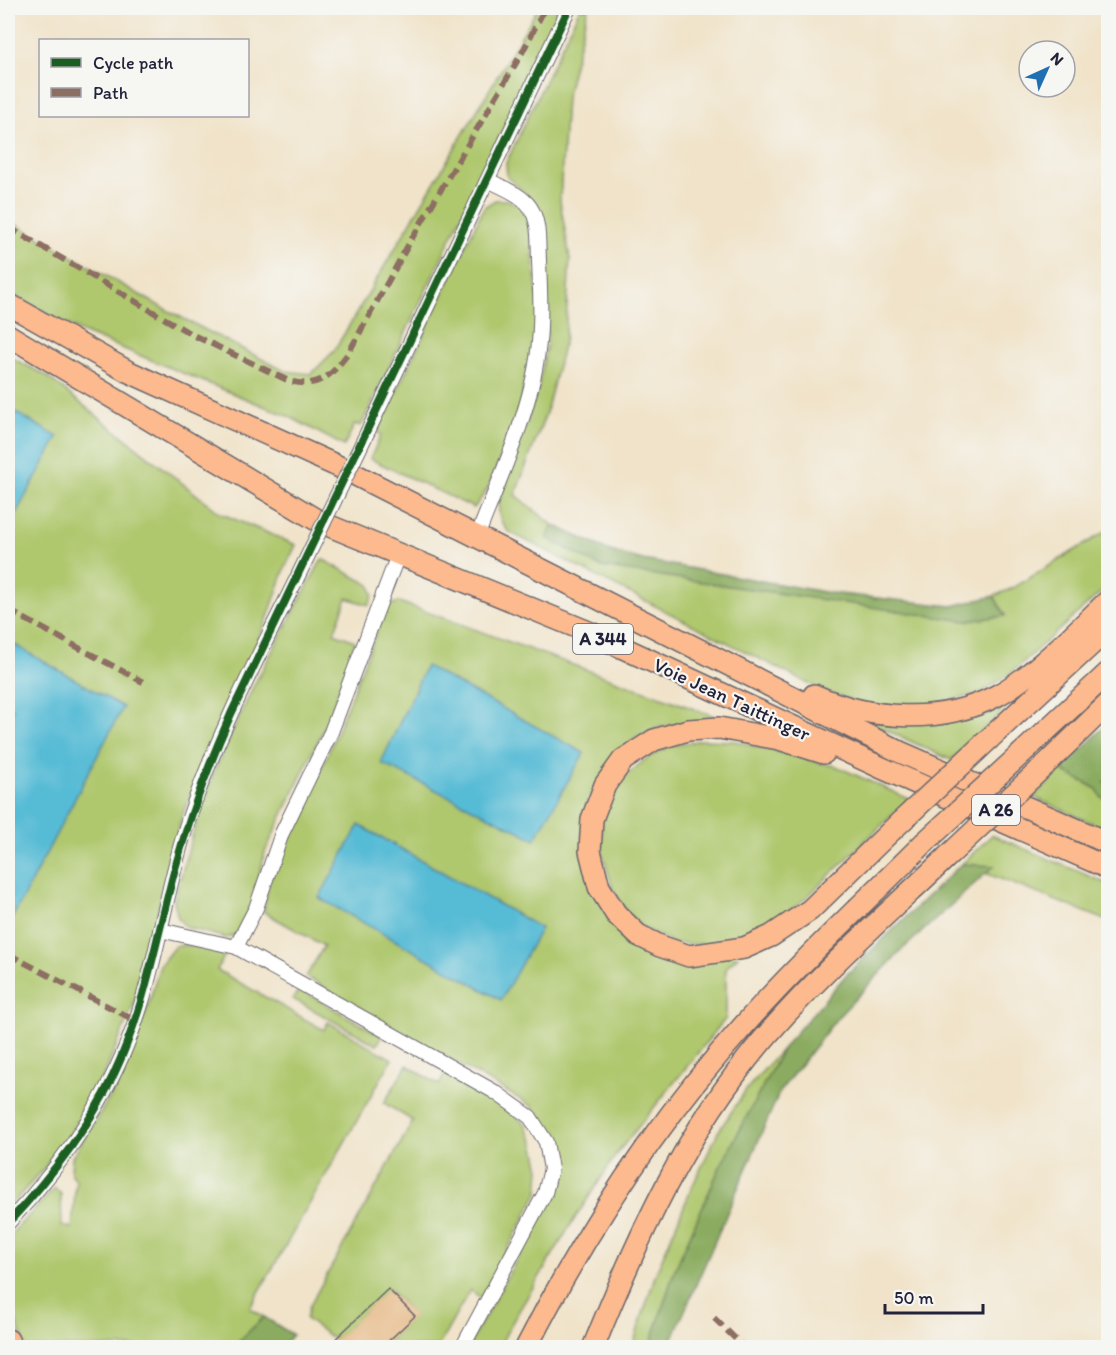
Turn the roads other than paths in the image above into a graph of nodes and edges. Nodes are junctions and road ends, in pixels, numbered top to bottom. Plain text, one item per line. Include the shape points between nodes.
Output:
1 (569, 8) edge
2 (488, 180) junction
3 (8, 304) edge
4 (8, 319) edge
5 (8, 335) edge
6 (8, 344) edge
7 (57, 365) junction
8 (127, 371) junction
9 (477, 537) junction
10 (398, 555) junction
11 (1108, 601) edge
12 (1108, 629) edge
13 (742, 673) junction
14 (1108, 673) edge
15 (1108, 704) edge
16 (882, 768) junction
17 (1108, 843) edge
18 (1108, 868) edge
19 (160, 930) junction
20 (236, 947) junction
21 (8, 1223) edge
22 (8, 1340) edge
23 (10, 1347) edge
24 (462, 1347) edge
25 (526, 1347) edge
26 (594, 1347) edge

1 - 2 street
2 - 9 street via 521,198 535,216 540,324 534,376
2 - 19 street, bridge via 206,770
3 - 8 highway
4 - 8 highway via 83,360
5 - 7 highway
6 - 7 highway
7 - 10 highway, Voie Jean Taittinger / A 344 via 320,522
8 - 9 highway, Voie Jean Taittinger / A 344 via 344,469
9 - 13 highway, Voie Jean Taittinger / A 344
10 - 16 highway, Voie Jean Taittinger / A 344 via 591,633
10 - 20 street via 331,732 282,833 256,908
11 - 13 highway via 1031,673 996,696 954,712 892,717 850,709 792,685
12 - 16 highway, bridge via 810,910 771,936 744,948 689,956 638,935 616,914 599,887 590,851 592,819 605,785 623,760 654,740 688,730 719,728 780,739 863,769
13 - 17 highway, Voie Jean Taittinger / A 344 via 900,752
14 - 25 highway, A 26, bridge via 924,843 790,976 716,1058 663,1125 595,1224
15 - 26 highway, A 26, bridge via 820,979 768,1034 712,1107 666,1183
16 - 18 highway, Voie Jean Taittinger / A 344
19 - 20 street
19 - 21 street via 141,1006 114,1076 82,1132
20 - 24 street via 495,1092 530,1117 546,1142 551,1169 545,1193
22 - 23 highway

